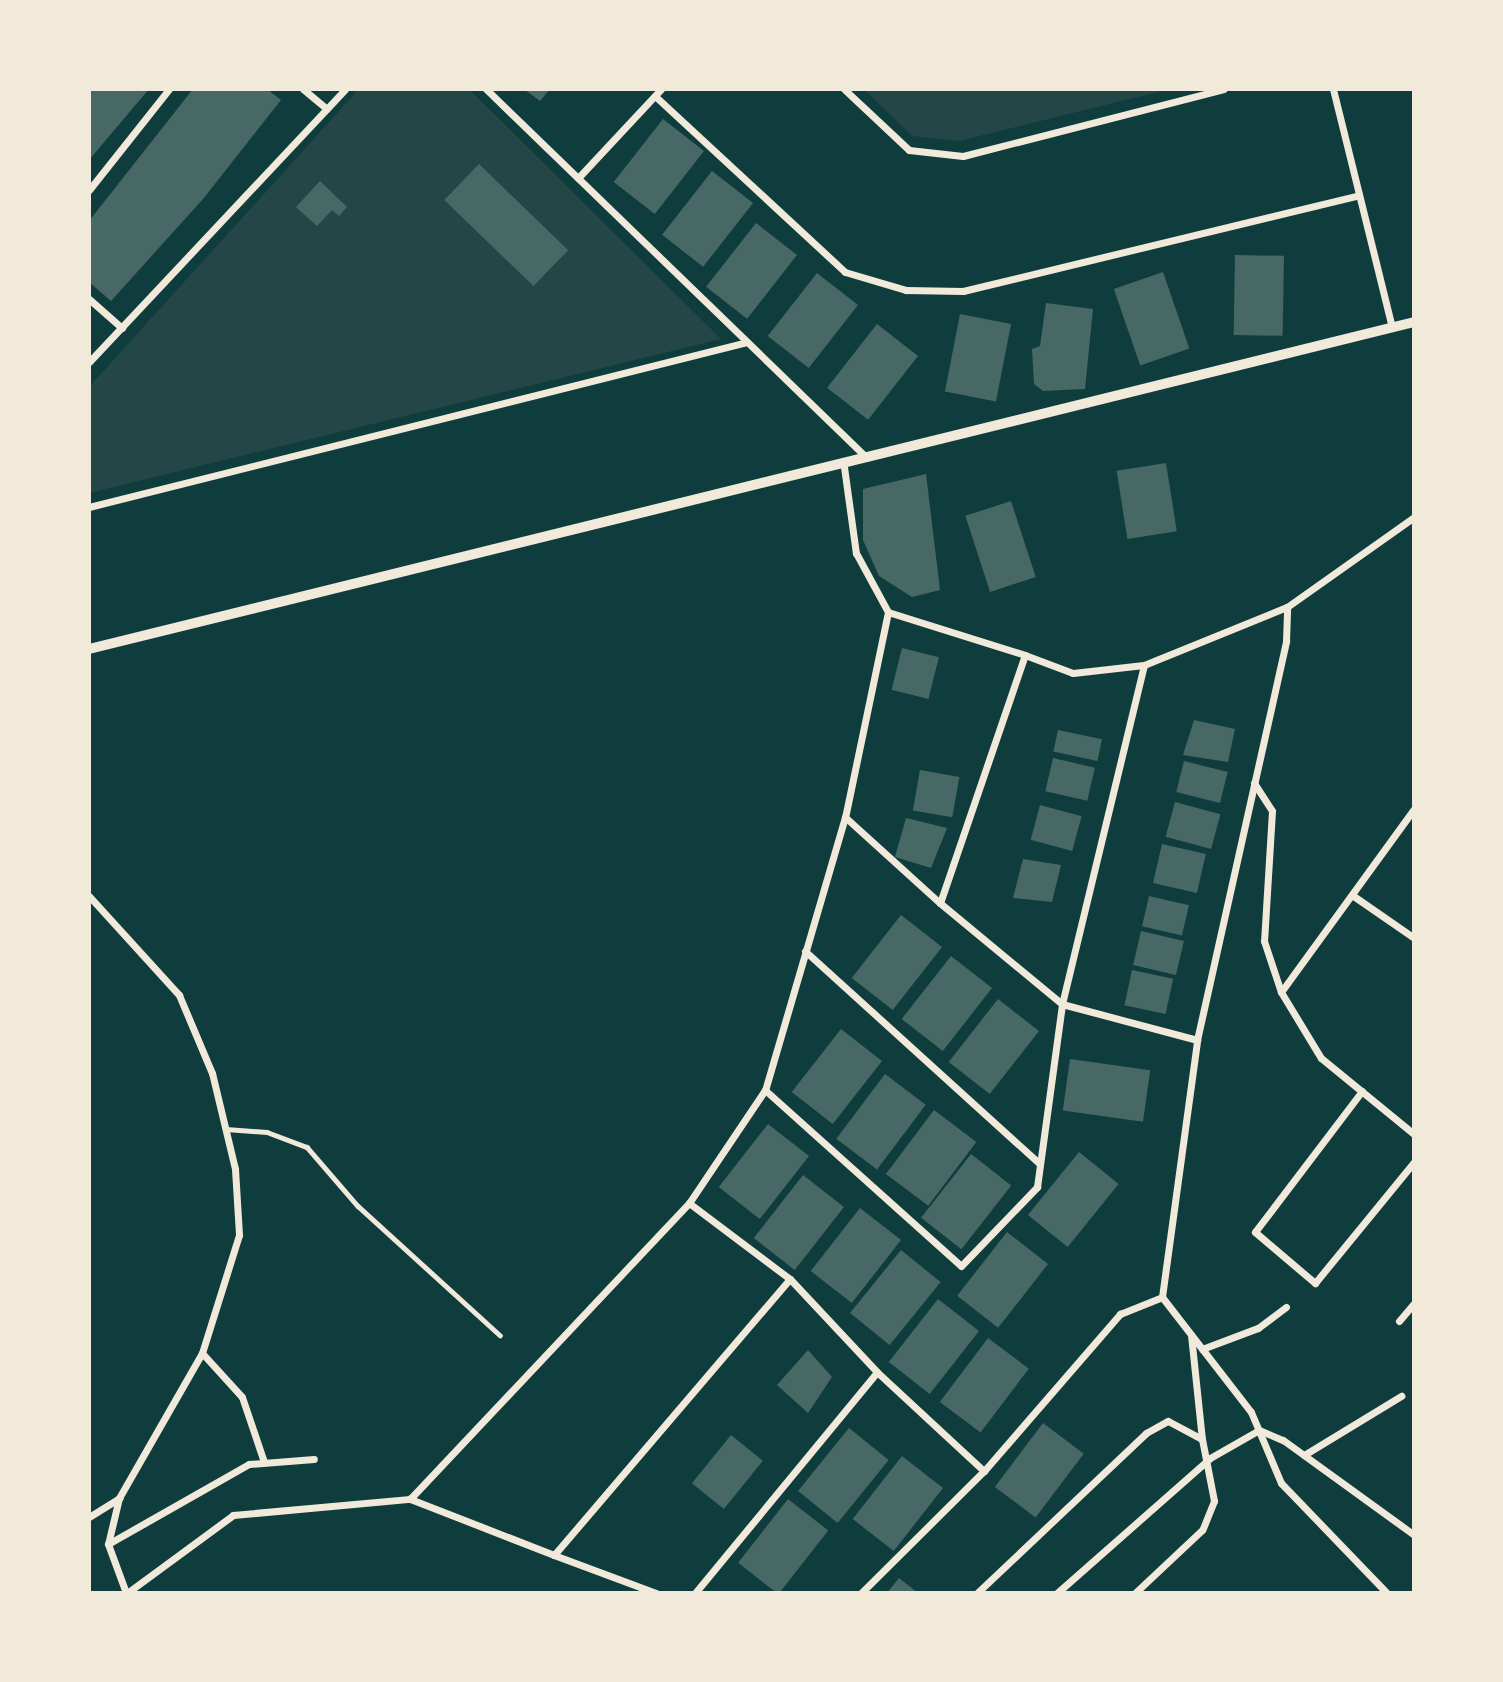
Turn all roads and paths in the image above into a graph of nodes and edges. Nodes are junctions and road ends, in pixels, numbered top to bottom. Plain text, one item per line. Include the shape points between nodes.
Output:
1 (169, 89) edge
2 (303, 89) edge
3 (345, 89) edge
4 (486, 89) edge
5 (844, 89) edge
6 (1224, 89) edge
7 (1333, 89) edge
8 (658, 92) edge
9 (327, 109) junction
10 (578, 178) junction
11 (89, 190) edge
12 (1359, 195) junction
13 (89, 299) edge
14 (1414, 322) edge
15 (122, 327) junction
16 (1392, 328) junction
17 (747, 342) junction
18 (89, 362) edge
19 (870, 461) junction
20 (844, 467) junction
21 (89, 507) edge
22 (1414, 517) edge
23 (1287, 607) junction
24 (888, 612) junction
25 (89, 649) edge
26 (1025, 655) junction
27 (1144, 665) junction
28 (1254, 783) junction
29 (1414, 809) edge
30 (845, 817) junction
31 (1352, 895) junction
32 (89, 896) edge
33 (940, 903) junction
34 (1414, 939) edge
35 (806, 951) junction
36 (1281, 992) junction
37 (1062, 1004) junction
38 (1197, 1040) junction
39 (765, 1090) junction
40 (1362, 1091) junction
41 (225, 1129) junction
42 (1414, 1134) edge
43 (1414, 1163) edge
44 (1040, 1164) junction
45 (689, 1203) junction
46 (790, 1279) junction
47 (1162, 1297) junction
48 (1414, 1303) edge
49 (1286, 1307) dead end
50 (1399, 1321) dead end
51 (500, 1335) dead end
52 (1191, 1335) junction
53 (1202, 1349) junction
54 (202, 1353) junction
55 (877, 1373) junction
56 (1401, 1396) dead end
57 (1259, 1430) junction
58 (1202, 1439) junction
59 (1304, 1455) junction
60 (1210, 1458) junction
61 (314, 1460) dead end
62 (264, 1462) junction
63 (984, 1471) junction
64 (119, 1498) junction
65 (410, 1499) junction
66 (89, 1517) edge
67 (1414, 1535) edge
68 (108, 1544) junction
69 (554, 1555) junction
70 (126, 1593) edge
71 (656, 1593) edge
72 (695, 1593) edge
73 (861, 1593) edge
74 (977, 1593) edge
75 (1057, 1593) edge
76 (1135, 1593) edge
77 (1387, 1593) edge

1 - 11 street
2 - 9 street
3 - 9 street
4 - 10 street
5 - 6 street via 909,150 963,156
7 - 12 street
8 - 10 street
8 - 12 street via 845,272 906,289 963,291
9 - 15 street
10 - 17 street
12 - 16 street
13 - 15 street
14 - 16 street
15 - 18 street
16 - 19 street
17 - 19 street
17 - 21 street
19 - 20 street
20 - 24 street via 856,553
20 - 25 street
22 - 23 street
23 - 27 street
23 - 28 street via 1286,641
24 - 26 street
24 - 30 street
26 - 27 street via 1073,673
26 - 33 street
27 - 37 street
28 - 36 street via 1272,811 1264,941
28 - 38 street
29 - 31 street
30 - 33 street
30 - 35 street
31 - 34 street
31 - 36 street
32 - 41 street via 179,995 212,1073
33 - 37 street
35 - 39 street
35 - 44 street
36 - 40 street via 1321,1058
37 - 38 street
37 - 44 street
38 - 47 street
39 - 44 street via 961,1266 1037,1187
39 - 45 street
40 - 42 street
40 - 43 street via 1255,1232 1315,1283
41 - 51 lane via 267,1132 307,1147 358,1206
41 - 54 street via 239,1235
45 - 46 street
45 - 65 street
46 - 55 street
46 - 69 street
47 - 52 street
47 - 63 street via 1120,1314
48 - 50 street
49 - 53 street via 1258,1328
52 - 53 street
52 - 58 street
53 - 57 street
54 - 62 street via 242,1397
54 - 64 street
55 - 63 street
55 - 72 street
56 - 59 street
57 - 59 street
57 - 60 street
57 - 77 street via 1281,1483
58 - 60 street
58 - 74 street via 1168,1421 1146,1433
59 - 67 street
60 - 75 street
60 - 76 street via 1210,1517
61 - 62 street
62 - 68 street via 222,1476 132,1535
63 - 73 street
64 - 66 street
64 - 68 street
65 - 69 street
65 - 70 street via 233,1516
68 - 70 street
69 - 71 street

